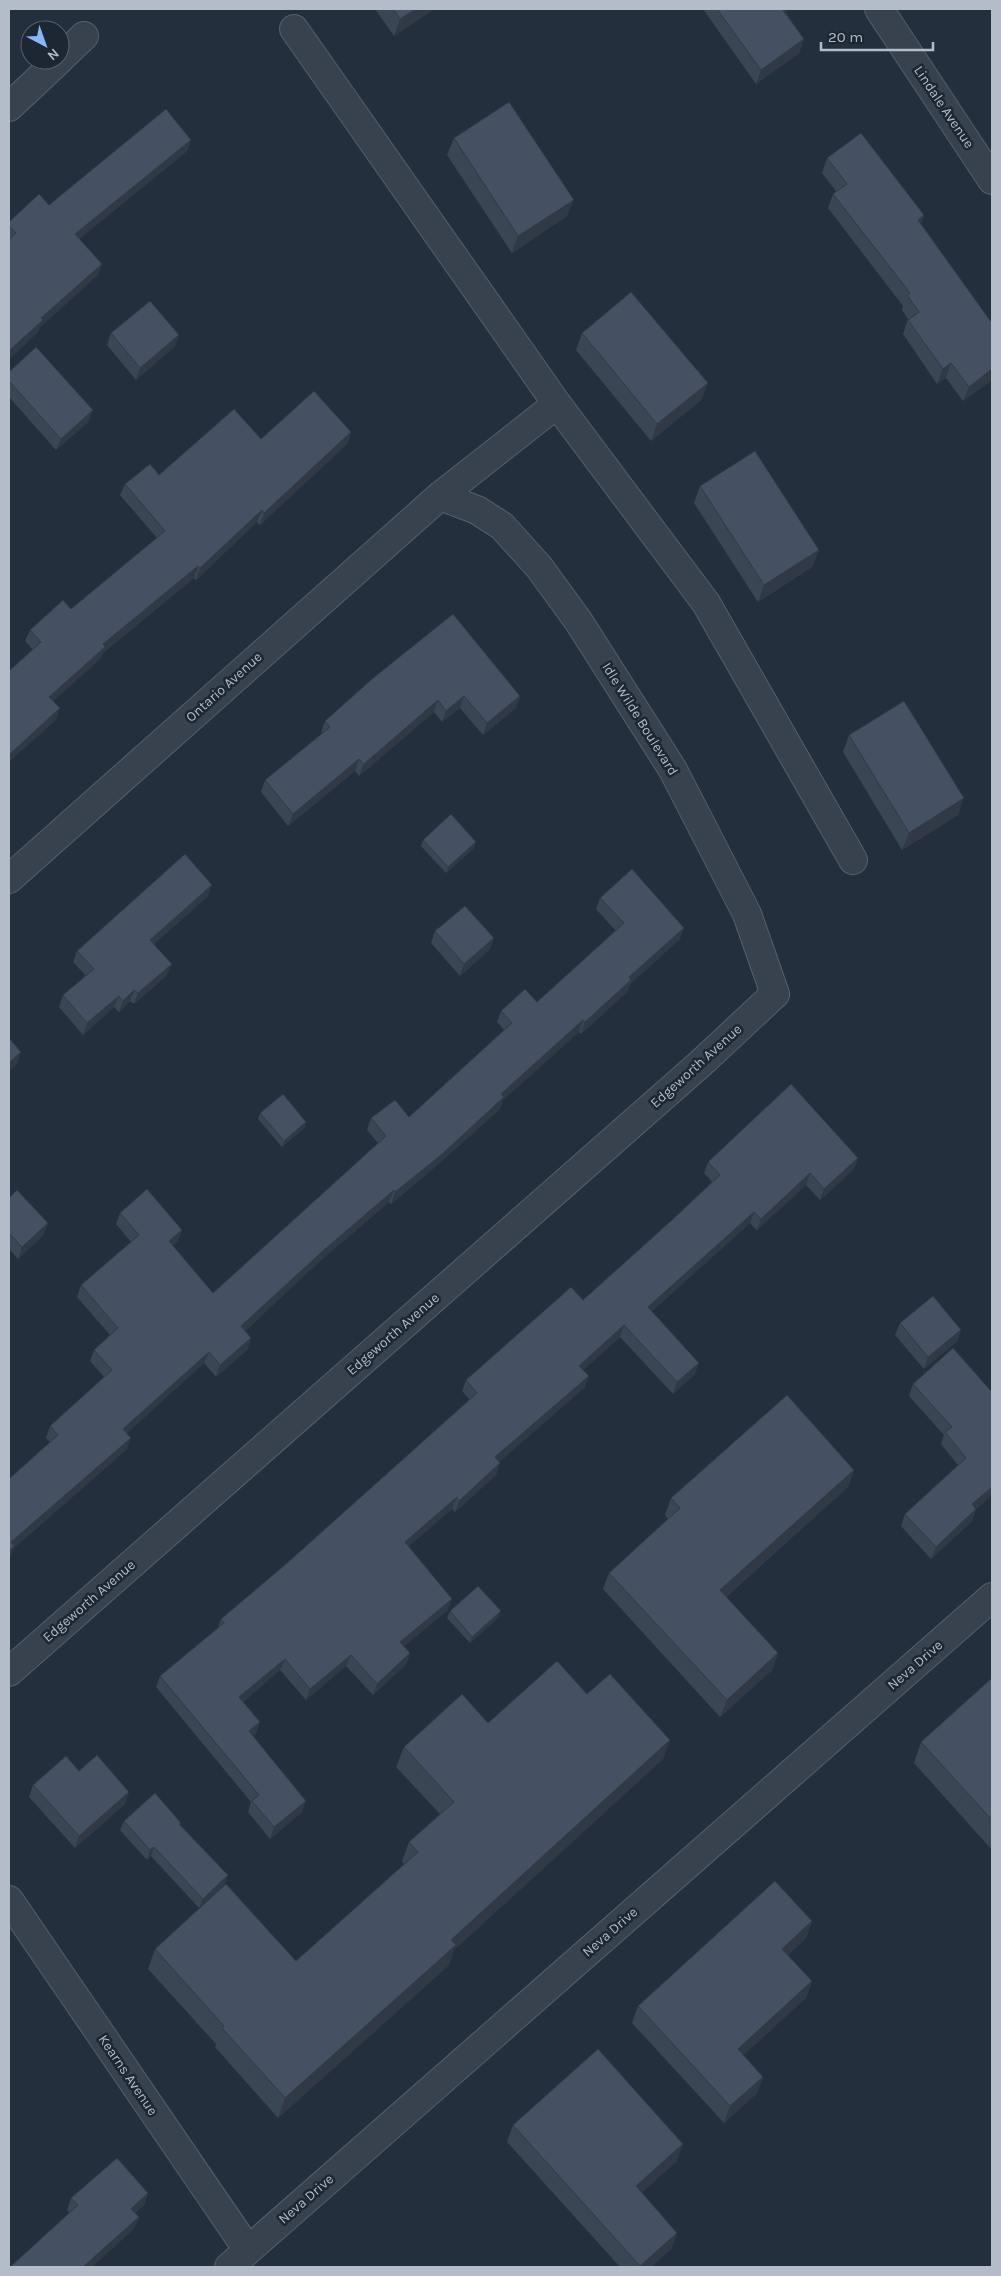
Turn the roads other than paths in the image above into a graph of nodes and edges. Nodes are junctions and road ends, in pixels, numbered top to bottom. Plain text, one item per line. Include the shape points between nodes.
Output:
1 (879, 9) edge
2 (294, 29) dead end
3 (84, 36) dead end
4 (70, 49) edge
5 (48, 70) edge
6 (9, 107) edge
7 (992, 180) edge
8 (557, 404) junction
9 (440, 496) junction
10 (853, 860) dead end
11 (9, 879) edge
12 (775, 994) joint
13 (992, 1597) edge
14 (9, 1672) edge
15 (9, 1900) edge
16 (238, 2259) edge

1 - 7 street, Lindale Avenue
2 - 8 street
3 - 4 street
5 - 6 street
8 - 9 street, Ontario Avenue
8 - 10 street via 706,603
9 - 11 street, Ontario Avenue
9 - 12 street, Idle Wilde Boulevard via 476,510 502,526 539,567 579,622 672,770 747,914
12 - 14 street, Edgeworth Avenue via 700,1064
13 - 16 street, Neva Drive
15 - 16 street, Kearns Avenue

